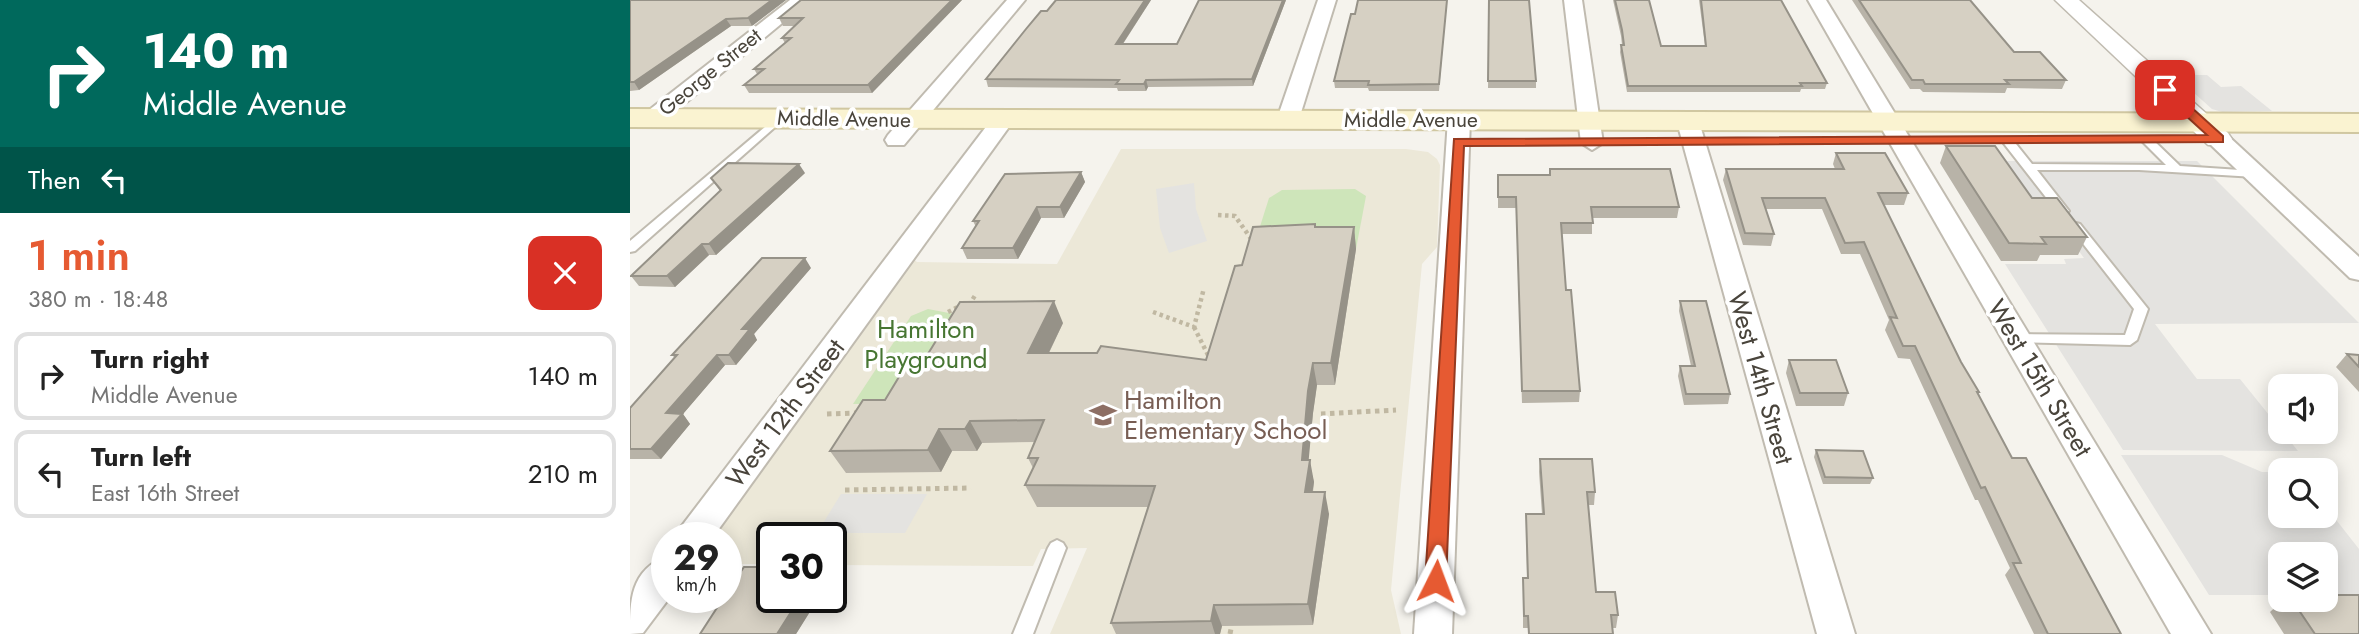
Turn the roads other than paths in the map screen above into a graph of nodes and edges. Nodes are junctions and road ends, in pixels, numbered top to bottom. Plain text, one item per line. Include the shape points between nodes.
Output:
1 (801, 0) edge
2 (1016, 0) edge
3 (1327, 0) edge
4 (1573, 0) edge
5 (1817, 0) edge
6 (2066, 0) edge
7 (641, 118) edge
8 (779, 118) junction
9 (1288, 119) junction
10 (2359, 123) edge
11 (904, 130) junction
12 (996, 130) junction
13 (1459, 131) junction
14 (2210, 131) junction
15 (1590, 132) junction
16 (1895, 132) junction
17 (1691, 133) junction
18 (630, 139) edge
19 (755, 140) junction
20 (2147, 140) junction
21 (2359, 140) edge
22 (2008, 141) junction
23 (2029, 167) junction
24 (2177, 170) junction
25 (2255, 174) junction
26 (630, 248) edge
27 (2359, 272) edge
28 (2017, 339) junction
29 (703, 522) edge
30 (1057, 548) dead end
31 (651, 593) edge
32 (630, 621) edge
33 (1023, 634) edge
34 (1433, 634) edge
35 (1836, 634) edge
36 (2192, 634) edge

1 - 7 street, George Street
2 - 11 street
3 - 9 street
4 - 15 street
5 - 16 street, West 15th Street
6 - 14 street
7 - 8 main road, Middle Avenue
8 - 11 main road, Middle Avenue
8 - 19 lane
9 - 12 main road, Middle Avenue
9 - 13 main road, Middle Avenue
10 - 14 main road, Middle Avenue
11 - 12 main road, Middle Avenue
11 - 19 main road, Middle Avenue
12 - 13 main road, Middle Avenue
12 - 29 street, West 12th Street
13 - 15 main road, Middle Avenue
13 - 34 street
14 - 16 main road, Middle Avenue
14 - 20 main road, Middle Avenue
14 - 21 main road, Middle Avenue
14 - 25 street
15 - 17 main road, Middle Avenue
16 - 17 main road, Middle Avenue
16 - 22 main road, Middle Avenue
16 - 28 street, West 15th Street
17 - 35 street, West 14th Street
18 - 19 main road, Middle Avenue
19 - 26 lane
20 - 22 main road, Middle Avenue
20 - 24 lane
22 - 23 lane
23 - 24 lane
23 - 28 lane via 2141,309 2130,341
24 - 25 lane
25 - 27 street
28 - 36 street, West 15th Street
30 - 33 lane
31 - 32 street

